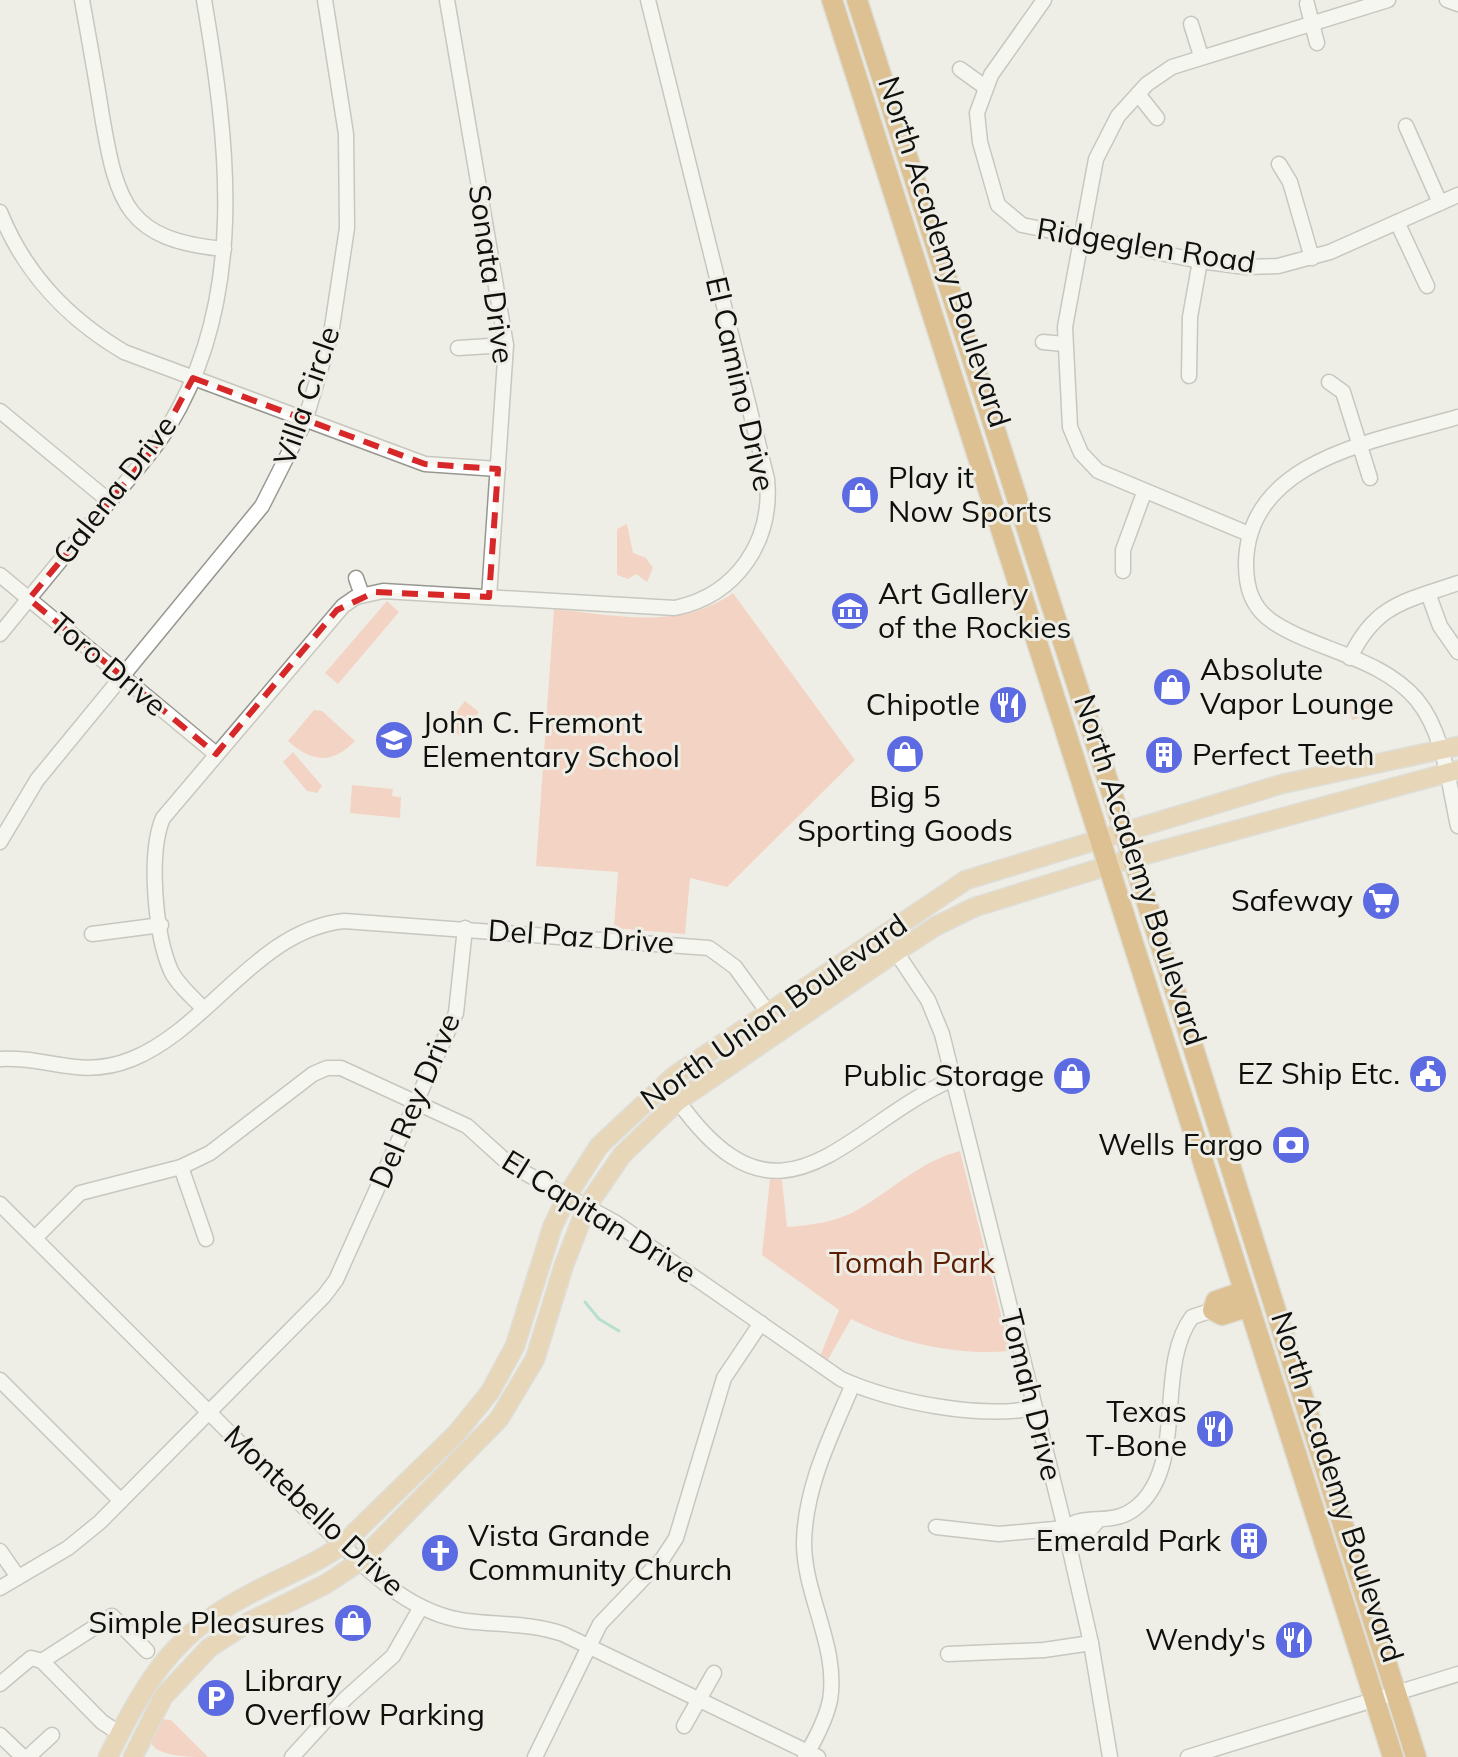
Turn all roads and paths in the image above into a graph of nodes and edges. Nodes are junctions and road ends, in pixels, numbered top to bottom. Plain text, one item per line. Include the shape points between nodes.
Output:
1 (82, 0) edge
2 (204, 0) edge
3 (325, 0) edge
4 (447, 0) edge
5 (648, 0) edge
6 (832, 0) edge
7 (857, 0) edge
8 (1044, 0) edge
9 (1388, 0) edge
10 (1447, 0) edge
11 (1307, 4) dead end
12 (1458, 4) edge
13 (1312, 23) junction
14 (1191, 24) dead end
15 (1317, 43) dead end
16 (1201, 56) junction
17 (960, 69) dead end
18 (985, 87) junction
19 (1138, 94) junction
20 (1157, 118) dead end
21 (1406, 126) dead end
22 (1279, 164) dead end
23 (1458, 195) edge
24 (1440, 203) junction
25 (0, 212) edge
26 (1397, 222) junction
27 (1082, 238) junction
28 (224, 249) junction
29 (1312, 258) junction
30 (1200, 261) junction
31 (1427, 286) dead end
32 (1043, 342) dead end
33 (1064, 344) junction
34 (506, 345) junction
35 (458, 348) dead end
36 (1189, 376) dead end
37 (193, 378) junction
38 (1329, 382) dead end
39 (0, 411) edge
40 (1458, 417) edge
41 (305, 421) junction
42 (1359, 446) junction
43 (498, 469) junction
44 (1370, 478) dead end
45 (1144, 493) junction
46 (109, 501) junction
47 (1251, 529) junction
48 (1123, 571) dead end
49 (0, 575) edge
50 (356, 578) dead end
51 (1458, 583) edge
52 (1428, 593) junction
53 (362, 595) junction
54 (489, 597) junction
55 (29, 599) junction
56 (0, 634) edge
57 (1458, 652) edge
58 (1350, 658) junction
59 (123, 677) junction
60 (1450, 749) edge
61 (216, 754) junction
62 (1452, 771) edge
63 (1458, 826) edge
64 (1124, 829) junction
65 (1098, 837) junction
66 (0, 840) edge
67 (1133, 858) junction
68 (1107, 865) junction
69 (344, 921) junction
70 (161, 925) junction
71 (465, 928) junction
72 (92, 934) dead end
73 (346, 938) dead end
74 (896, 952) junction
75 (204, 1009) junction
76 (767, 1012) junction
77 (780, 1029) junction
78 (0, 1059) edge
79 (953, 1079) junction
80 (678, 1101) junction
81 (416, 1102) junction
82 (181, 1167) junction
83 (567, 1196) junction
84 (0, 1204) edge
85 (587, 1206) junction
86 (346, 1218) dead end
87 (361, 1224) junction
88 (35, 1238) junction
89 (206, 1239) dead end
90 (1245, 1299) junction
91 (1213, 1310) joint
92 (761, 1323) junction
93 (0, 1380) edge
94 (853, 1384) junction
95 (1034, 1408) junction
96 (209, 1413) junction
97 (121, 1501) junction
98 (936, 1527) dead end
99 (1065, 1528) junction
100 (342, 1545) junction
101 (0, 1551) edge
102 (359, 1562) junction
103 (18, 1577) junction
104 (0, 1588) edge
105 (421, 1607) junction
106 (1091, 1643) junction
107 (589, 1646) junction
108 (147, 1651) dead end
109 (948, 1654) dead end
110 (42, 1661) junction
111 (714, 1673) dead end
112 (1458, 1674) edge
113 (0, 1684) edge
114 (144, 1686) junction
115 (1394, 1693) junction
116 (699, 1699) junction
117 (1374, 1699) junction
118 (684, 1726) dead end
119 (119, 1733) junction
120 (0, 1735) edge
121 (52, 1735) dead end
122 (1234, 1751) edge
123 (810, 1755) edge
124 (539, 1756) edge
125 (26, 1757) edge
126 (108, 1757) edge
127 (124, 1757) edge
128 (133, 1757) edge
129 (292, 1757) edge
130 (1110, 1757) edge
131 (1188, 1757) edge
132 (1393, 1757) edge
133 (1416, 1757) edge

1 - 28 street via 111,169 123,200 160,235 177,243
2 - 28 street, Galena Drive via 225,137
3 - 41 street, Villa Circle via 346,134 347,228 331,334
4 - 34 street, Sonata Drive
5 - 54 street, El Camino Drive via 767,479 766,521 757,547 736,576 713,594 686,605 640,608
6 - 65 highway, North Academy Boulevard
7 - 64 highway, North Academy Boulevard
8 - 18 street, Ridgeglen Road
9 - 13 street
10 - 12 street
11 - 13 street
13 - 15 street
13 - 16 street
14 - 16 street
16 - 19 street via 1172,67
17 - 18 street
18 - 27 street, Ridgeglen Road via 978,132 998,205 1022,225
19 - 20 street
19 - 27 street via 1102,143
21 - 24 street
22 - 29 street via 1290,182
23 - 24 street, Ridgeglen Road
24 - 26 street, Ridgeglen Road
25 - 37 street via 27,265 70,314 124,352
26 - 29 street, Ridgeglen Road
26 - 31 street
27 - 30 street, Ridgeglen Road
27 - 33 street
28 - 37 street, Galena Drive
29 - 30 street, Ridgeglen Road via 1260,267
30 - 36 street via 1192,301
32 - 33 street
33 - 45 street via 1070,427 1081,453 1098,471
34 - 35 street
34 - 43 street, Sonata Drive
37 - 41 street
37 - 46 street, Galena Drive via 168,428
38 - 42 street via 1343,392
39 - 46 street
40 - 42 street
41 - 43 street via 425,464
41 - 59 street, Villa Circle via 262,506
42 - 44 street
42 - 47 street via 1296,474 1267,500
43 - 54 street, Sonata Drive
45 - 47 street
45 - 48 street via 1123,550
46 - 55 street, Galena Drive
47 - 58 street via 1246,580 1253,603 1289,631
49 - 55 street, Toro Drive
50 - 53 street
51 - 52 street
52 - 57 street via 1440,626
52 - 58 street via 1390,607 1372,621
53 - 54 street, El Camino Drive via 424,591
53 - 61 street via 326,623
55 - 56 street, Galena Drive
55 - 59 street, Toro Drive
58 - 60 street via 1406,688
59 - 61 street, Toro Drive
59 - 66 street, Villa Circle via 25,796
60 - 62 street
60 - 64 main road, North Union Boulevard via 1282,784
61 - 70 street via 163,818 156,835 153,854
62 - 63 street
62 - 67 main road, North Union Boulevard
64 - 65 main road, North Union Boulevard
64 - 67 highway, North Academy Boulevard
65 - 68 highway, North Academy Boulevard
65 - 76 main road, North Union Boulevard via 951,887
67 - 68 main road, North Union Boulevard
67 - 115 highway, North Academy Boulevard
68 - 74 main road, North Union Boulevard via 975,907
68 - 90 highway, North Academy Boulevard
69 - 71 street, Del Paz Drive
69 - 73 street
69 - 75 street, Del Paz Drive via 293,938
70 - 72 street
70 - 75 street via 171,972
71 - 76 street, Del Paz Drive via 709,948 735,967
71 - 81 street, Del Rey Drive via 456,1013
74 - 77 main road, North Union Boulevard
74 - 79 street, Tomah Drive via 935,1011
75 - 78 street, Del Paz Drive via 158,1046 118,1063 75,1069
76 - 77 street, Del Paz Drive
76 - 83 main road, North Union Boulevard via 654,1092 599,1146
77 - 80 main road, North Union Boulevard
79 - 80 street via 835,1154 789,1171 758,1167 724,1153
79 - 95 street, Tomah Drive
80 - 85 main road, North Union Boulevard via 622,1155
81 - 82 street, El Capitan Drive via 341,1068 327,1068 210,1153
81 - 83 street, El Capitan Drive via 467,1126 509,1164
81 - 87 street, Del Rey Drive
82 - 88 street, El Capitan Drive via 80,1193
82 - 89 street
83 - 85 street, El Capitan Drive
83 - 100 main road, North Union Boulevard via 500,1378 456,1434
84 - 88 street, Montebello Drive
85 - 92 street, El Capitan Drive
85 - 102 main road, North Union Boulevard via 540,1345 519,1390 481,1440
86 - 87 street, Del Rey Drive
87 - 96 street, Del Rey Drive via 324,1296
88 - 96 street, Montebello Drive
90 - 91 highway via 1216,1301
90 - 117 highway, North Academy Boulevard
91 - 99 street via 1192,1317 1180,1342 1155,1484 1123,1517 1076,1534
92 - 94 street, El Capitan Drive via 829,1373
92 - 107 street via 724,1378 676,1538 607,1614
93 - 97 street
94 - 95 street, El Capitan Drive via 975,1413
94 - 123 street via 817,1470 805,1519 806,1568 831,1683 826,1715
95 - 99 street, Tomah Drive
96 - 97 street, Del Rey Drive
96 - 100 street, Montebello Drive
97 - 103 street, Del Rey Drive via 68,1548
98 - 99 street via 999,1534
99 - 106 street, Tomah Drive
100 - 102 street, Montebello Drive
100 - 114 main road, North Union Boulevard via 213,1616
101 - 103 street
102 - 105 street, Montebello Drive
102 - 128 main road, North Union Boulevard via 209,1648 163,1697
103 - 104 street, Del Rey Drive
105 - 107 street, Montebello Drive via 458,1619 548,1629
105 - 129 street via 393,1656
106 - 109 street
106 - 130 street, Tomah Drive
107 - 116 street, Montebello Drive
107 - 124 street
108 - 110 street via 112,1616
110 - 113 street via 31,1658
110 - 119 street
111 - 116 street
112 - 115 street
114 - 119 main road, North Union Boulevard
114 - 127 main road via 148,1697 121,1749
115 - 117 street
115 - 133 highway, North Academy Boulevard
116 - 118 street
116 - 123 street, Montebello Drive
117 - 122 street
117 - 132 highway, North Academy Boulevard
119 - 126 main road, North Union Boulevard
120 - 125 street
121 - 125 street
122 - 131 street

